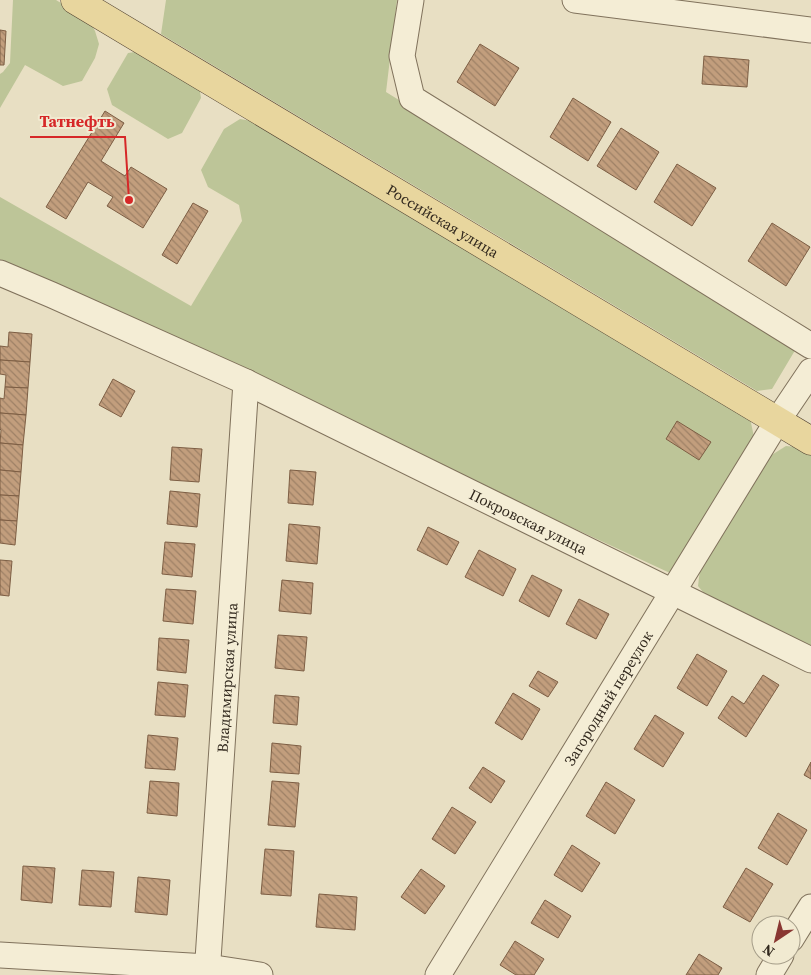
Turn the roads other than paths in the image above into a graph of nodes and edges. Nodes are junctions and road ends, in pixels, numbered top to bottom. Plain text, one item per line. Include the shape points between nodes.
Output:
1 (75, 0) edge
2 (411, 0) edge
3 (575, 0) edge
4 (811, 30) edge
5 (0, 273) edge
6 (811, 346) edge
7 (811, 371) edge
8 (246, 382) junction
9 (778, 420) junction
10 (811, 441) edge
11 (672, 592) junction
12 (811, 660) edge
13 (811, 907) edge
14 (801, 923) edge
15 (0, 955) edge
16 (208, 971) edge
17 (260, 975) edge
18 (438, 975) edge

1 - 9 main road, Российская улица
2 - 6 street via 402,56 412,98
3 - 4 street
5 - 8 street, Покровская улица
7 - 9 street, Загородный переулок
8 - 11 street, Покровская улица
8 - 16 street, Владимирская улица
9 - 10 main road, Российская улица
9 - 11 street, Загородный переулок
11 - 12 street, Покровская улица
11 - 18 street, Загородный переулок
13 - 14 street
15 - 16 street
16 - 17 street

